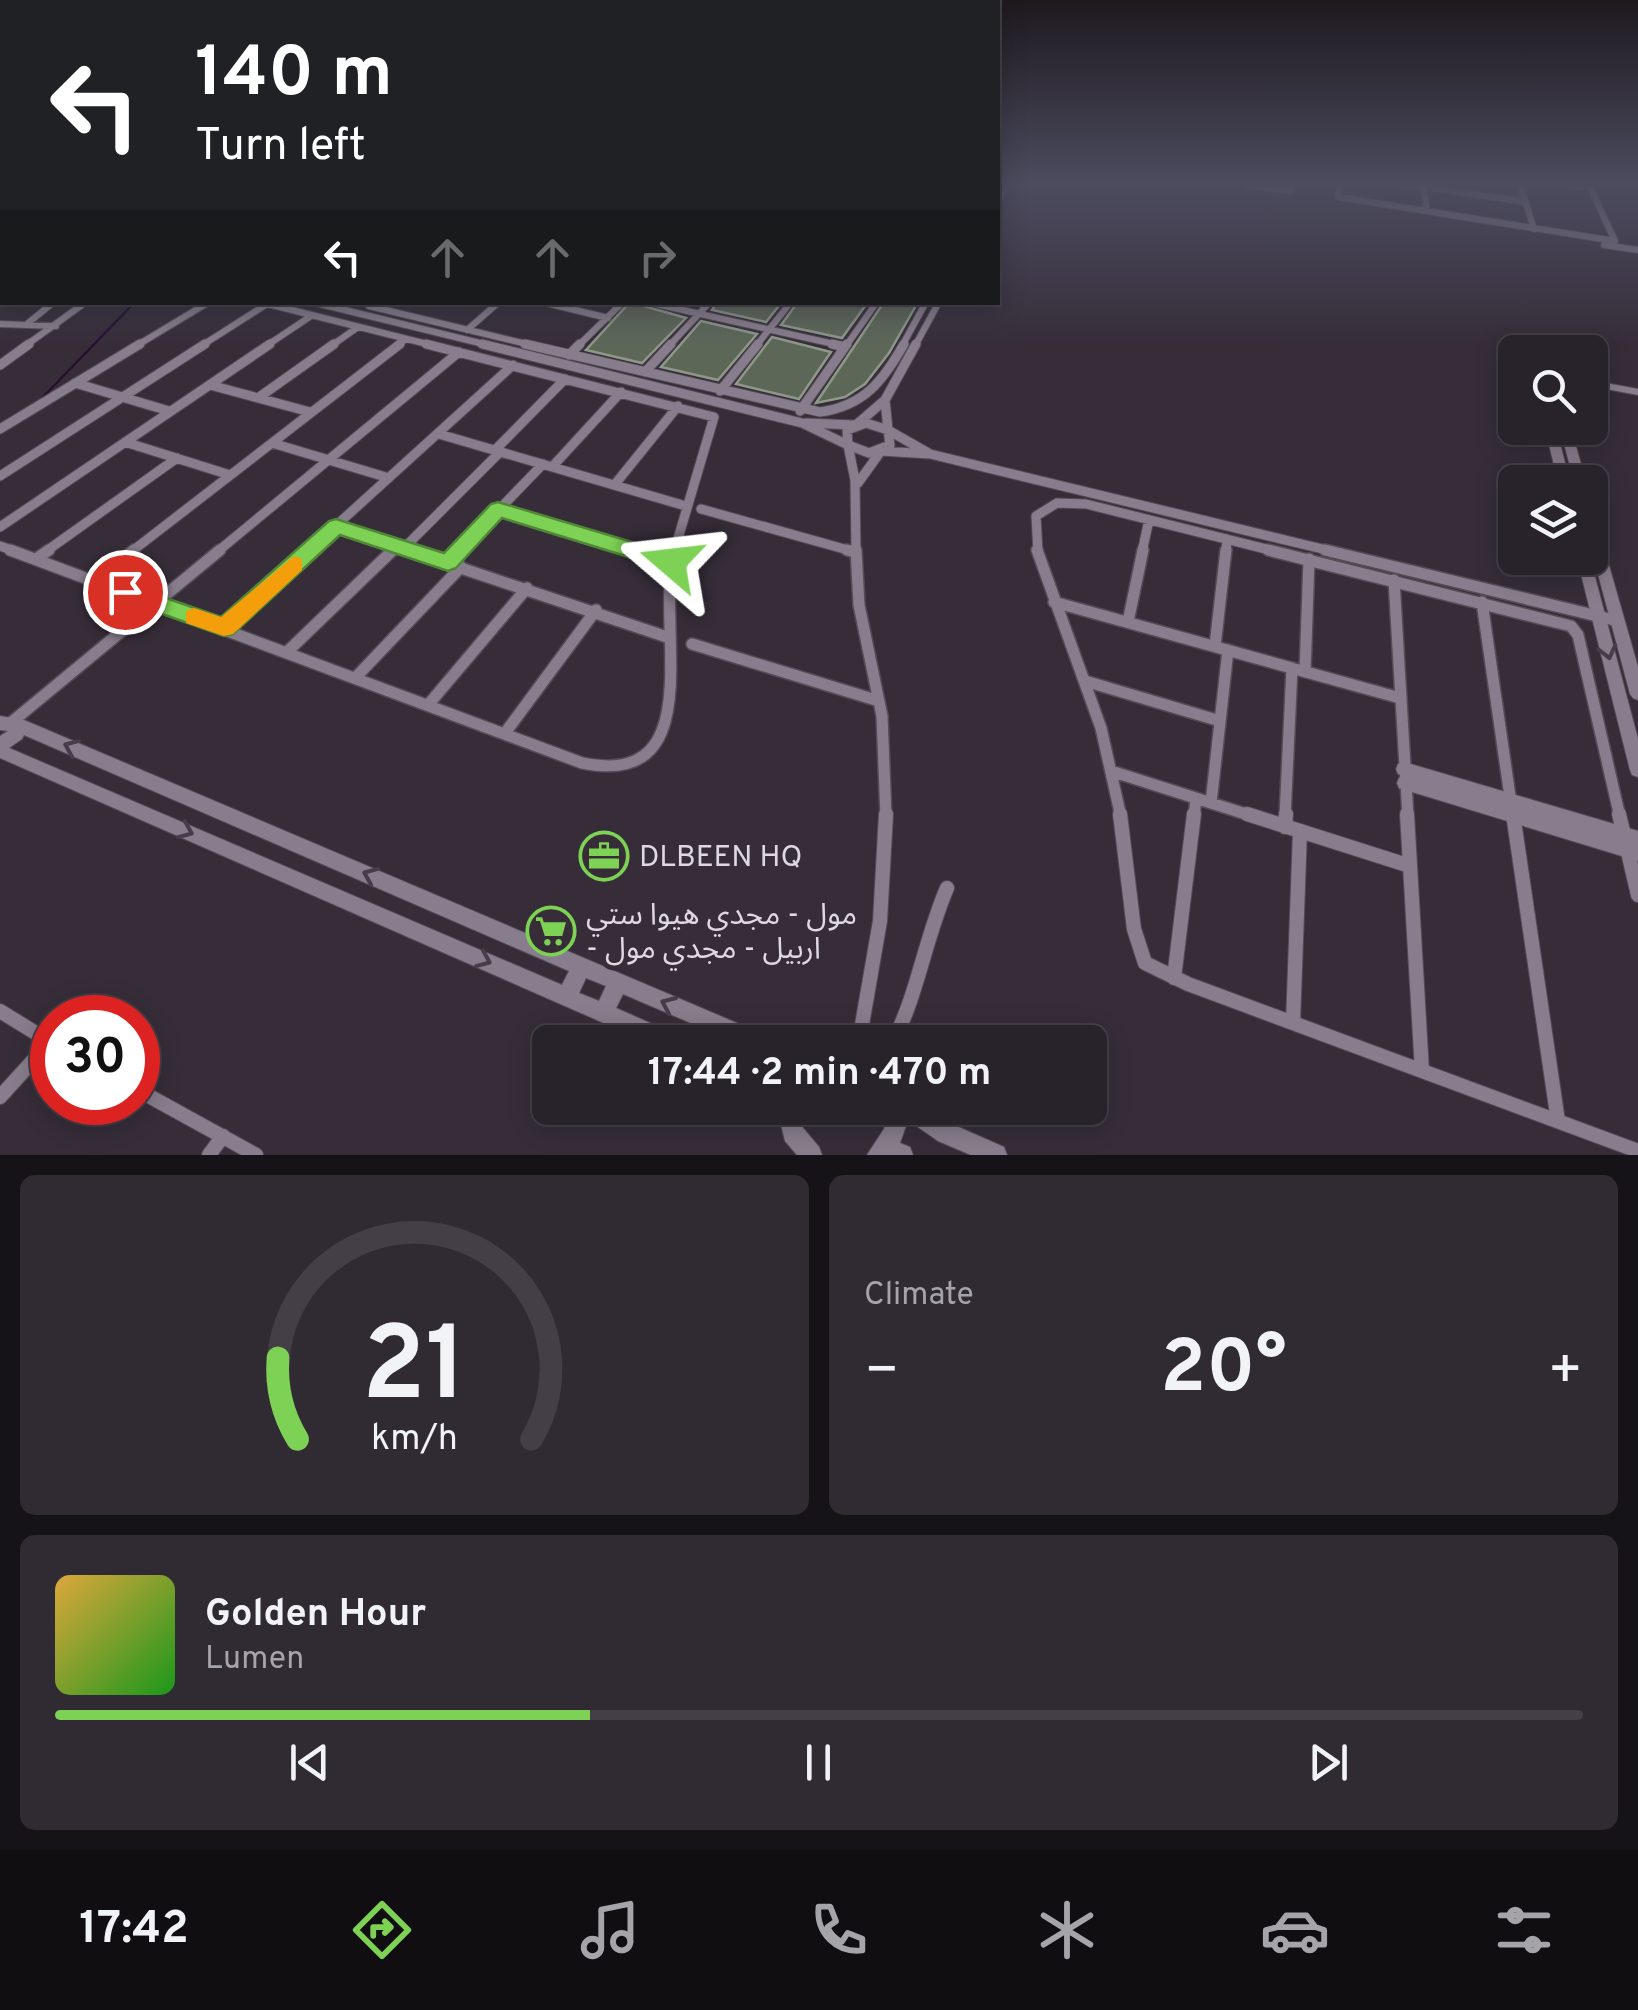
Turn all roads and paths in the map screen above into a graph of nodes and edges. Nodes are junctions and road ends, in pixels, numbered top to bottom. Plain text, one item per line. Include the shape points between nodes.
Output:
1 (1566, 239) edge
2 (1638, 250) edge
3 (50, 305) edge
4 (82, 305) edge
5 (203, 305) edge
6 (260, 305) edge
7 (270, 305) edge
8 (323, 305) edge
9 (358, 305) edge
10 (370, 305) edge
11 (496, 305) edge
12 (554, 305) edge
13 (621, 305) edge
14 (660, 305) edge
15 (708, 305) edge
16 (789, 305) edge
17 (874, 305) edge
18 (924, 305) edge
19 (938, 305) edge
20 (349, 312) junction
21 (700, 314) junction
22 (311, 316) junction
23 (608, 318) junction
24 (28, 323) junction
25 (0, 324) edge
26 (56, 326) junction
27 (358, 328) junction
28 (467, 330) junction
29 (769, 330) junction
30 (406, 339) junction
31 (846, 347) junction
32 (458, 352) junction
33 (569, 355) junction
34 (513, 365) junction
35 (0, 366) edge
36 (645, 372) junction
37 (566, 379) junction
38 (1608, 383) edge
39 (75, 384) junction
40 (210, 384) junction
41 (1638, 389) edge
42 (720, 391) junction
43 (622, 392) junction
44 (122, 398) junction
45 (258, 398) junction
46 (885, 400) junction
47 (678, 406) junction
48 (800, 411) junction
49 (169, 412) junction
50 (310, 412) junction
51 (802, 423) junction
52 (856, 425) junction
53 (0, 429) edge
54 (888, 430) junction
55 (439, 434) junction
56 (125, 442) junction
57 (272, 443) junction
58 (848, 445) junction
59 (498, 450) junction
60 (881, 451) junction
61 (930, 454) junction
62 (177, 458) junction
63 (328, 459) junction
64 (547, 466) junction
65 (230, 475) junction
66 (0, 476) edge
67 (389, 478) junction
68 (616, 482) junction
69 (858, 482) junction
70 (686, 506) junction
71 (701, 509) dead end
72 (498, 510) junction
73 (1149, 520) junction
74 (0, 526) edge
75 (336, 526) junction
76 (1227, 539) junction
77 (0, 546) edge
78 (400, 547) junction
79 (855, 552) junction
80 (36, 559) junction
81 (1309, 559) junction
82 (448, 562) junction
83 (671, 562) junction
84 (460, 567) junction
85 (1587, 575) edge
86 (1605, 575) edge
87 (1394, 580) junction
88 (94, 581) junction
89 (528, 588) junction
90 (1054, 602) junction
91 (1482, 602) junction
92 (156, 604) junction
93 (596, 610) junction
94 (1598, 616) junction
95 (1128, 622) junction
96 (1618, 622) junction
97 (224, 627) junction
98 (667, 637) junction
99 (692, 644) dead end
100 (1221, 648) junction
101 (287, 652) junction
102 (1298, 670) junction
103 (356, 677) junction
104 (1085, 681) junction
105 (1638, 694) edge
106 (1400, 698) junction
107 (880, 701) junction
108 (428, 705) junction
109 (8, 721) edge
110 (1220, 722) junction
111 (505, 733) junction
112 (0, 748) edge
113 (1638, 770) edge
114 (1111, 771) junction
115 (1405, 776) junction
116 (1196, 798) junction
117 (1211, 803) junction
118 (1512, 809) junction
119 (1292, 829) junction
120 (1632, 844) edge
121 (1410, 866) junction
122 (948, 888) dead end
123 (1638, 895) edge
124 (582, 966) junction
125 (1174, 978) junction
126 (618, 982) junction
127 (567, 996) junction
128 (0, 1011) edge
129 (604, 1012) junction
130 (1293, 1023) junction
131 (633, 1025) edge
132 (718, 1025) edge
133 (861, 1025) edge
134 (902, 1025) edge
135 (30, 1030) edge
136 (30, 1065) edge
137 (1422, 1070) junction
138 (0, 1097) edge
139 (160, 1102) edge
140 (1558, 1121) junction
141 (791, 1125) edge
142 (895, 1125) edge
143 (934, 1125) edge
144 (223, 1136) junction
145 (1638, 1151) edge
146 (888, 1153) edge
147 (209, 1155) edge
148 (256, 1155) edge
149 (811, 1155) edge
150 (996, 1155) edge

1 - 2 street
3 - 24 street
4 - 26 street
5 - 39 street
6 - 44 street
7 - 22 street
8 - 20 street
9 - 20 street
10 - 28 street
11 - 28 street
12 - 23 street
13 - 23 street
14 - 21 street
15 - 21 street
16 - 29 street
17 - 31 street
18 - 48 street via 871,396 837,412
19 - 46 street
20 - 51 street
21 - 29 street
21 - 36 street
22 - 27 street
22 - 40 street
23 - 33 street
24 - 25 street
24 - 26 street
26 - 35 street
27 - 30 street
27 - 45 street
28 - 33 street
29 - 31 street
29 - 42 street
30 - 32 street
30 - 50 street
31 - 48 street
32 - 34 street
32 - 63 street
33 - 36 street
34 - 37 street
34 - 55 street
36 - 42 street
37 - 43 street
37 - 59 street
38 - 41 street
39 - 44 street
39 - 53 street
40 - 45 street
40 - 49 street
42 - 48 street
43 - 47 street
43 - 64 street
44 - 49 street
44 - 66 street
45 - 50 street
46 - 52 street
46 - 54 street
47 - 68 street
47 - 70 street via 710,414 715,422
49 - 56 street
50 - 57 street
51 - 52 street
51 - 58 street
52 - 54 street
52 - 58 street via 845,434
54 - 60 street via 892,441
54 - 61 street
55 - 59 street
55 - 67 street
56 - 62 street
56 - 74 street
57 - 63 street
57 - 65 street
58 - 60 street
58 - 69 street
59 - 64 street
59 - 78 street
60 - 61 street
60 - 69 street
61 - 94 street
62 - 65 street
62 - 80 street
63 - 67 street
63 - 92 street
64 - 68 street
64 - 72 street
65 - 88 street
67 - 75 street
68 - 70 street
69 - 79 street
70 - 83 street
71 - 79 street
72 - 82 street
72 - 83 street
73 - 76 street
73 - 90 street via 1069,502 1041,510 1035,535
73 - 95 street
75 - 78 street
75 - 97 street
76 - 81 street
76 - 100 street
77 - 80 street
78 - 82 street
78 - 101 street
79 - 107 street
80 - 88 street
81 - 87 street
81 - 102 street
82 - 84 street
83 - 98 street
84 - 89 street
84 - 103 street
85 - 94 street
86 - 96 street
87 - 91 street
87 - 106 street
88 - 92 street
89 - 93 street
89 - 108 street
90 - 95 street
90 - 104 street
91 - 118 street
91 - 120 street via 1576,630
92 - 97 street
92 - 109 street
93 - 98 street
93 - 111 street
94 - 96 street
94 -> 113 street
95 - 100 street
96 - 105 street
97 - 101 street
98 - 111 street via 668,722 647,756 600,768
99 - 107 street
100 - 102 street
100 - 110 street
101 - 103 street
102 - 106 street
102 - 119 street
103 - 108 street
104 - 110 street
104 - 114 street
106 - 115 street
107 - 133 street via 884,864
108 - 111 street
109 - 112 street via 16,734
124 -> 109 street
110 - 117 street
112 -> 127 street
114 - 116 street
114 - 125 street via 1138,951 1149,967
115 - 118 street
115 - 121 street
116 - 117 street
116 - 125 street
117 - 119 street
118 - 120 street
118 - 140 street
119 - 121 street
119 - 130 street
120 - 123 street
121 - 137 street
122 - 134 street
124 - 126 street
124 - 127 street
125 - 130 street
126 - 129 street
132 -> 126 street
127 - 129 street
128 - 135 street
129 - 131 street
130 - 137 street
136 - 138 street
137 - 140 street
139 - 144 street
140 - 145 street
141 - 149 street
142 - 146 street
143 - 150 street
144 - 147 street
144 - 148 street

